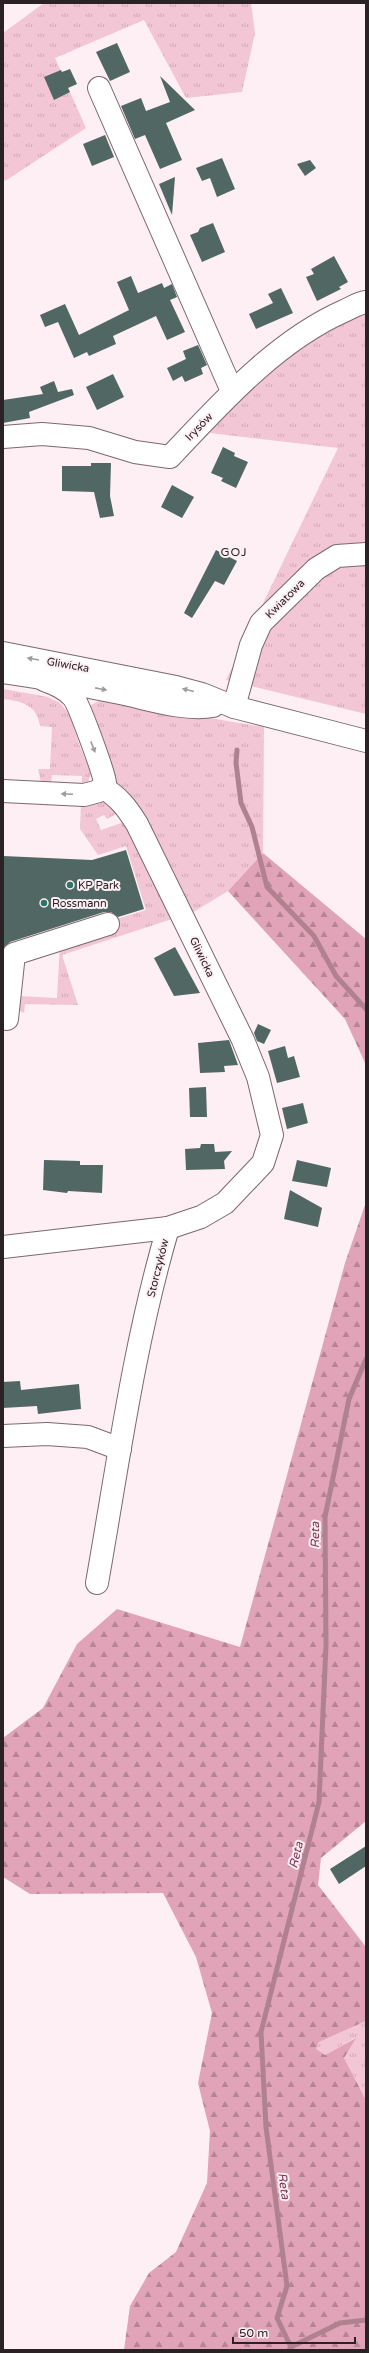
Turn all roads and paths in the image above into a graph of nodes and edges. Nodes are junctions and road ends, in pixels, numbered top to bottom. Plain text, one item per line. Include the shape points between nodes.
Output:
1 (99, 88) dead end
2 (366, 302) edge
3 (232, 392) junction
4 (3, 437) edge
5 (366, 554) edge
6 (3, 653) edge
7 (3, 672) edge
8 (36, 676) junction
9 (229, 705) junction
10 (366, 741) edge
11 (102, 787) junction
12 (3, 791) edge
13 (108, 924) dead end
14 (7, 975) edge
15 (10, 1019) edge
16 (168, 1228) junction
17 (3, 1247) edge
18 (3, 1436) edge
19 (120, 1448) junction
20 (97, 1583) dead end

1 - 3 street
2 - 3 street, Irysów via 321,321
3 - 4 street, Irysów via 170,457 135,452 90,438 42,434
5 - 9 street, Kwiatowa via 337,556 316,569 278,604 261,623
9 -> 6 street, Gliwicka via 176,687
7 - 8 street, Gliwicka
8 -> 9 street, Gliwicka via 179,704 206,707
8 -> 11 street, Gliwicka via 63,689 78,705 102,770
9 - 10 street, Gliwicka
11 -> 12 street via 99,791 84,795
11 - 16 street, Gliwicka via 125,804 137,824 243,1040 258,1077 272,1135 263,1163 224,1203 201,1217
13 - 14 street via 14,954
14 - 15 street
16 - 17 street, Storczyków
16 - 19 street, Storczyków via 157,1263
18 - 19 street via 47,1434 88,1437
19 - 20 street, Storczyków

